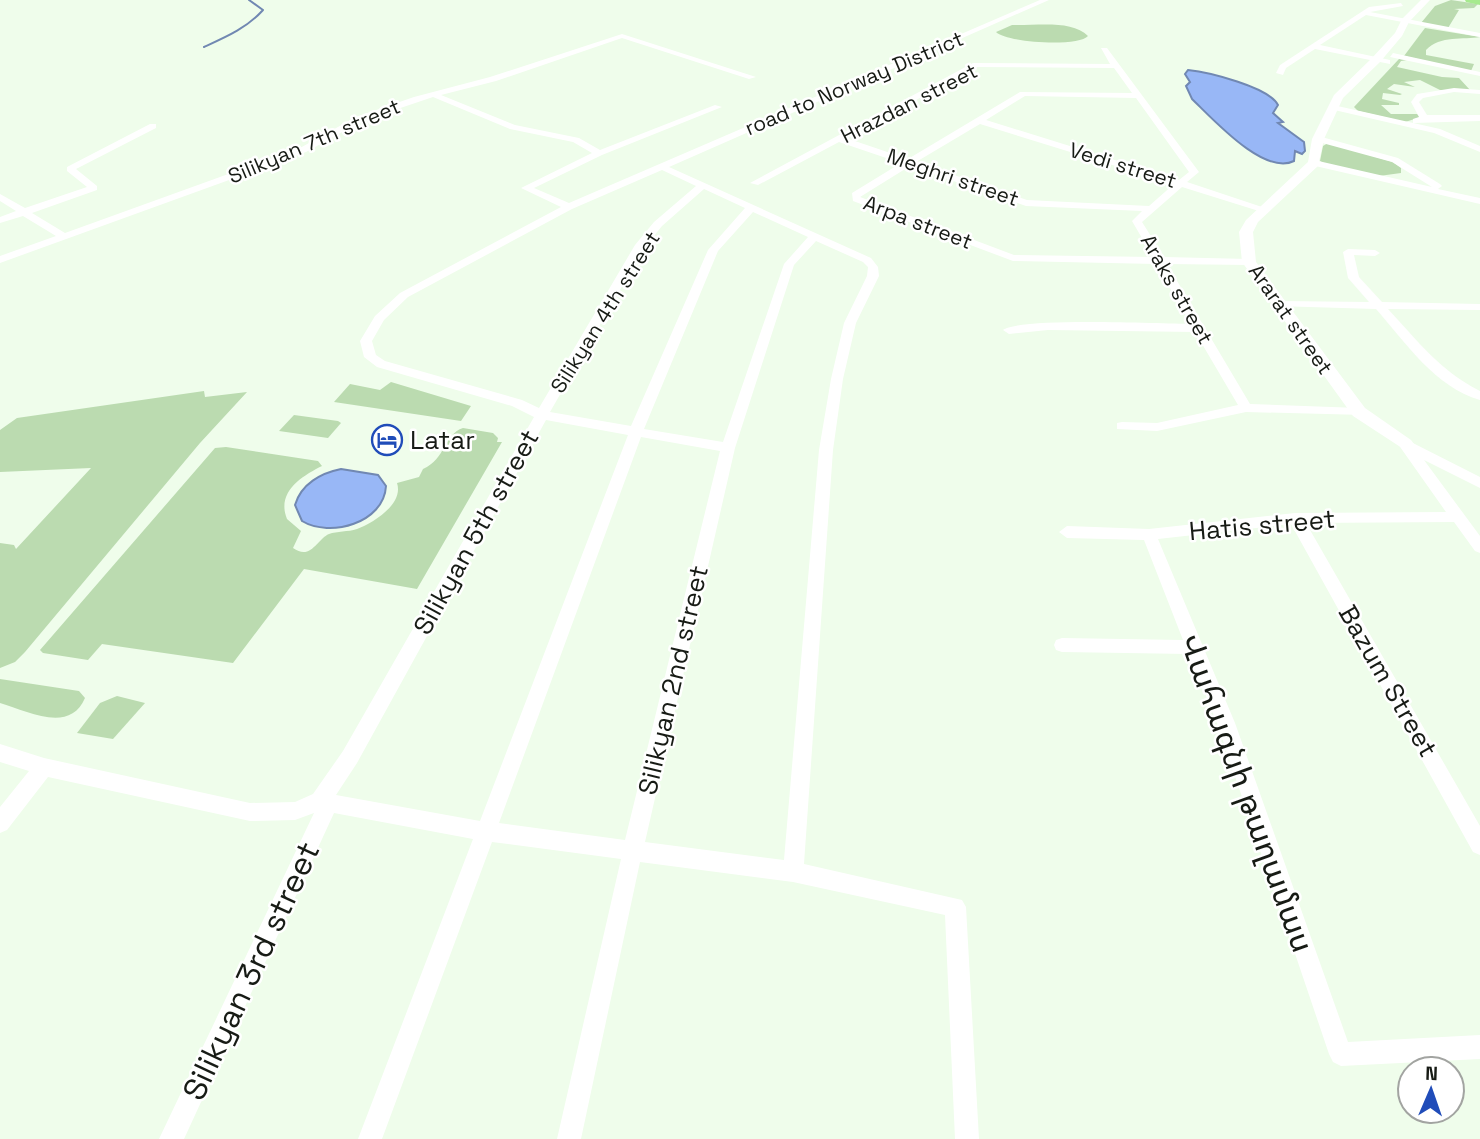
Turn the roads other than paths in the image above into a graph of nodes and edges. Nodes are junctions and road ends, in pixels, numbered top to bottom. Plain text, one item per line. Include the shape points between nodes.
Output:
1 (1046, 0) edge
2 (1426, 0) edge
3 (1460, 0) edge
4 (1471, 0) edge
5 (1438, 1) edge
6 (1480, 2) edge
7 (1401, 5) dead end
8 (1364, 12) junction
9 (1410, 22) junction
10 (1480, 36) edge
11 (1314, 46) junction
12 (1104, 50) dead end
13 (1385, 59) junction
14 (1115, 65) junction
15 (1479, 72) edge
16 (1280, 73) dead end
17 (752, 76) dead end
18 (1480, 92) edge
19 (434, 95) junction
20 (1137, 96) junction
21 (718, 107) dead end
22 (1334, 108) junction
23 (1424, 118) junction
24 (1480, 118) edge
25 (980, 121) junction
26 (1407, 124) junction
27 (153, 126) dead end
28 (840, 139) junction
29 (1318, 139) junction
30 (1480, 149) edge
31 (599, 153) junction
32 (908, 163) junction
33 (1314, 163) junction
34 (662, 167) junction
35 (1406, 168) junction
36 (1383, 178) junction
37 (755, 183) dead end
38 (1182, 183) junction
39 (704, 185) junction
40 (1451, 194) junction
41 (0, 197) edge
42 (1480, 201) edge
43 (569, 207) junction
44 (751, 207) junction
45 (1153, 209) junction
46 (1266, 210) junction
47 (23, 213) junction
48 (0, 220) edge
49 (814, 236) junction
50 (64, 237) junction
51 (1375, 253) dead end
52 (0, 260) edge
53 (1160, 261) junction
54 (1249, 262) junction
55 (1279, 304) junction
56 (1378, 306) junction
57 (1480, 307) edge
58 (1199, 328) junction
59 (1009, 330) dead end
60 (1480, 396) edge
61 (1246, 408) junction
62 (1359, 412) junction
63 (542, 415) junction
64 (1122, 426) dead end
65 (636, 431) junction
66 (1405, 444) junction
67 (728, 448) junction
68 (1480, 483) edge
69 (1458, 517) junction
70 (1295, 518) junction
71 (1067, 532) dead end
72 (1149, 535) junction
73 (1480, 547) edge
74 (1062, 645) dead end
75 (1195, 647) junction
76 (0, 753) edge
77 (44, 767) junction
78 (325, 801) junction
79 (0, 823) edge
80 (484, 831) junction
81 (1480, 845) edge
82 (633, 849) junction
83 (793, 872) junction
84 (1480, 1047) edge
85 (171, 1139) edge
86 (370, 1139) edge
87 (569, 1139) edge
88 (967, 1139) edge

1 - 34 street, road to Norway District
2 - 9 street
3 - 4 street
4 - 6 highway
5 - 9 street
7 - 8 street
8 - 9 street
8 - 11 street
9 - 10 street
9 - 13 street
9 - 13 street via 1409,36
11 - 13 street
11 - 16 street
12 - 14 street
13 - 15 street
13 - 22 street
14 - 20 street
14 - 28 street, Hrazdan street via 976,65
17 - 19 street, Silikyan 7th street via 622,36
18 - 23 street via 1454,90 1420,96 1415,102
19 - 31 street via 513,127 576,140
19 - 50 street, Silikyan 7th street via 359,119 303,150
20 - 25 street, Arpa street via 1023,94
20 - 38 street via 1194,172
21 - 31 street
22 - 26 street
22 - 29 street
23 - 24 street
23 - 26 street
25 - 32 street, Arpa street
25 - 38 street, Vedi street
26 - 30 street
27 - 47 street via 69,169 94,188
28 - 32 street, Meghri street
28 - 37 street, Hrazdan street
29 - 33 street
29 - 35 street via 1381,155
31 - 43 street via 526,188
32 - 45 street, Meghri street via 1026,202
32 - 53 street, Arpa street via 855,195 856,200 1013,258
33 - 36 street
33 - 46 street, Ararat street
34 - 39 street
34 - 43 street, Silikyan 5th street
35 - 36 street via 1404,175
35 - 40 street
36 - 40 street
38 - 45 street, Araks street
38 - 46 street, Vedi street
39 - 44 street
39 - 63 street, Silikyan 4th street via 658,224 639,247
40 - 42 street
41 - 47 street
43 - 63 street, Silikyan 5th street via 404,295 379,318 366,341 370,357 381,364 517,403
44 - 49 street
44 - 65 street via 713,250
45 - 53 street, Araks street via 1137,221
46 - 54 street, Ararat street via 1246,232
47 - 48 street
47 - 50 street
49 - 67 street, Silikyan 2nd street via 789,264
49 - 83 street via 867,260 873,276 850,323 826,450
50 - 52 street, Silikyan 7th street
51 - 56 street via 1348,252 1354,278
53 - 54 street, Arpa street
53 - 58 street, Araks street
54 - 55 street, Ararat street
55 - 56 street
55 - 62 street, Ararat street
56 - 57 street
56 - 60 street via 1435,368
58 - 59 street via 1048,326
58 - 61 street, Araks street
61 - 62 street
61 - 64 street via 1157,427
62 - 66 street, Ararat street
63 - 65 street
63 - 78 street, Silikyan 5th street
65 - 67 street
65 - 80 street
66 - 68 street
66 - 69 street
67 - 82 street, Silikyan 2nd street
69 - 70 street, Hatis street
69 - 73 street
70 - 72 street, Hatis street
70 - 81 street, Bazum Street
71 - 72 street, Hatis street
72 - 75 street, Վահագնի թաղամաս
74 - 75 street
75 - 84 street, Վահագնի թաղամաս via 1226,723 1341,1054
76 - 77 street
77 - 78 street via 250,812 295,811
77 - 79 street
78 - 80 street
78 - 85 street, Silikyan 3rd street
80 - 82 street
80 - 86 street
82 - 83 street
82 - 87 street, Silikyan 2nd street
83 - 88 street via 955,907

